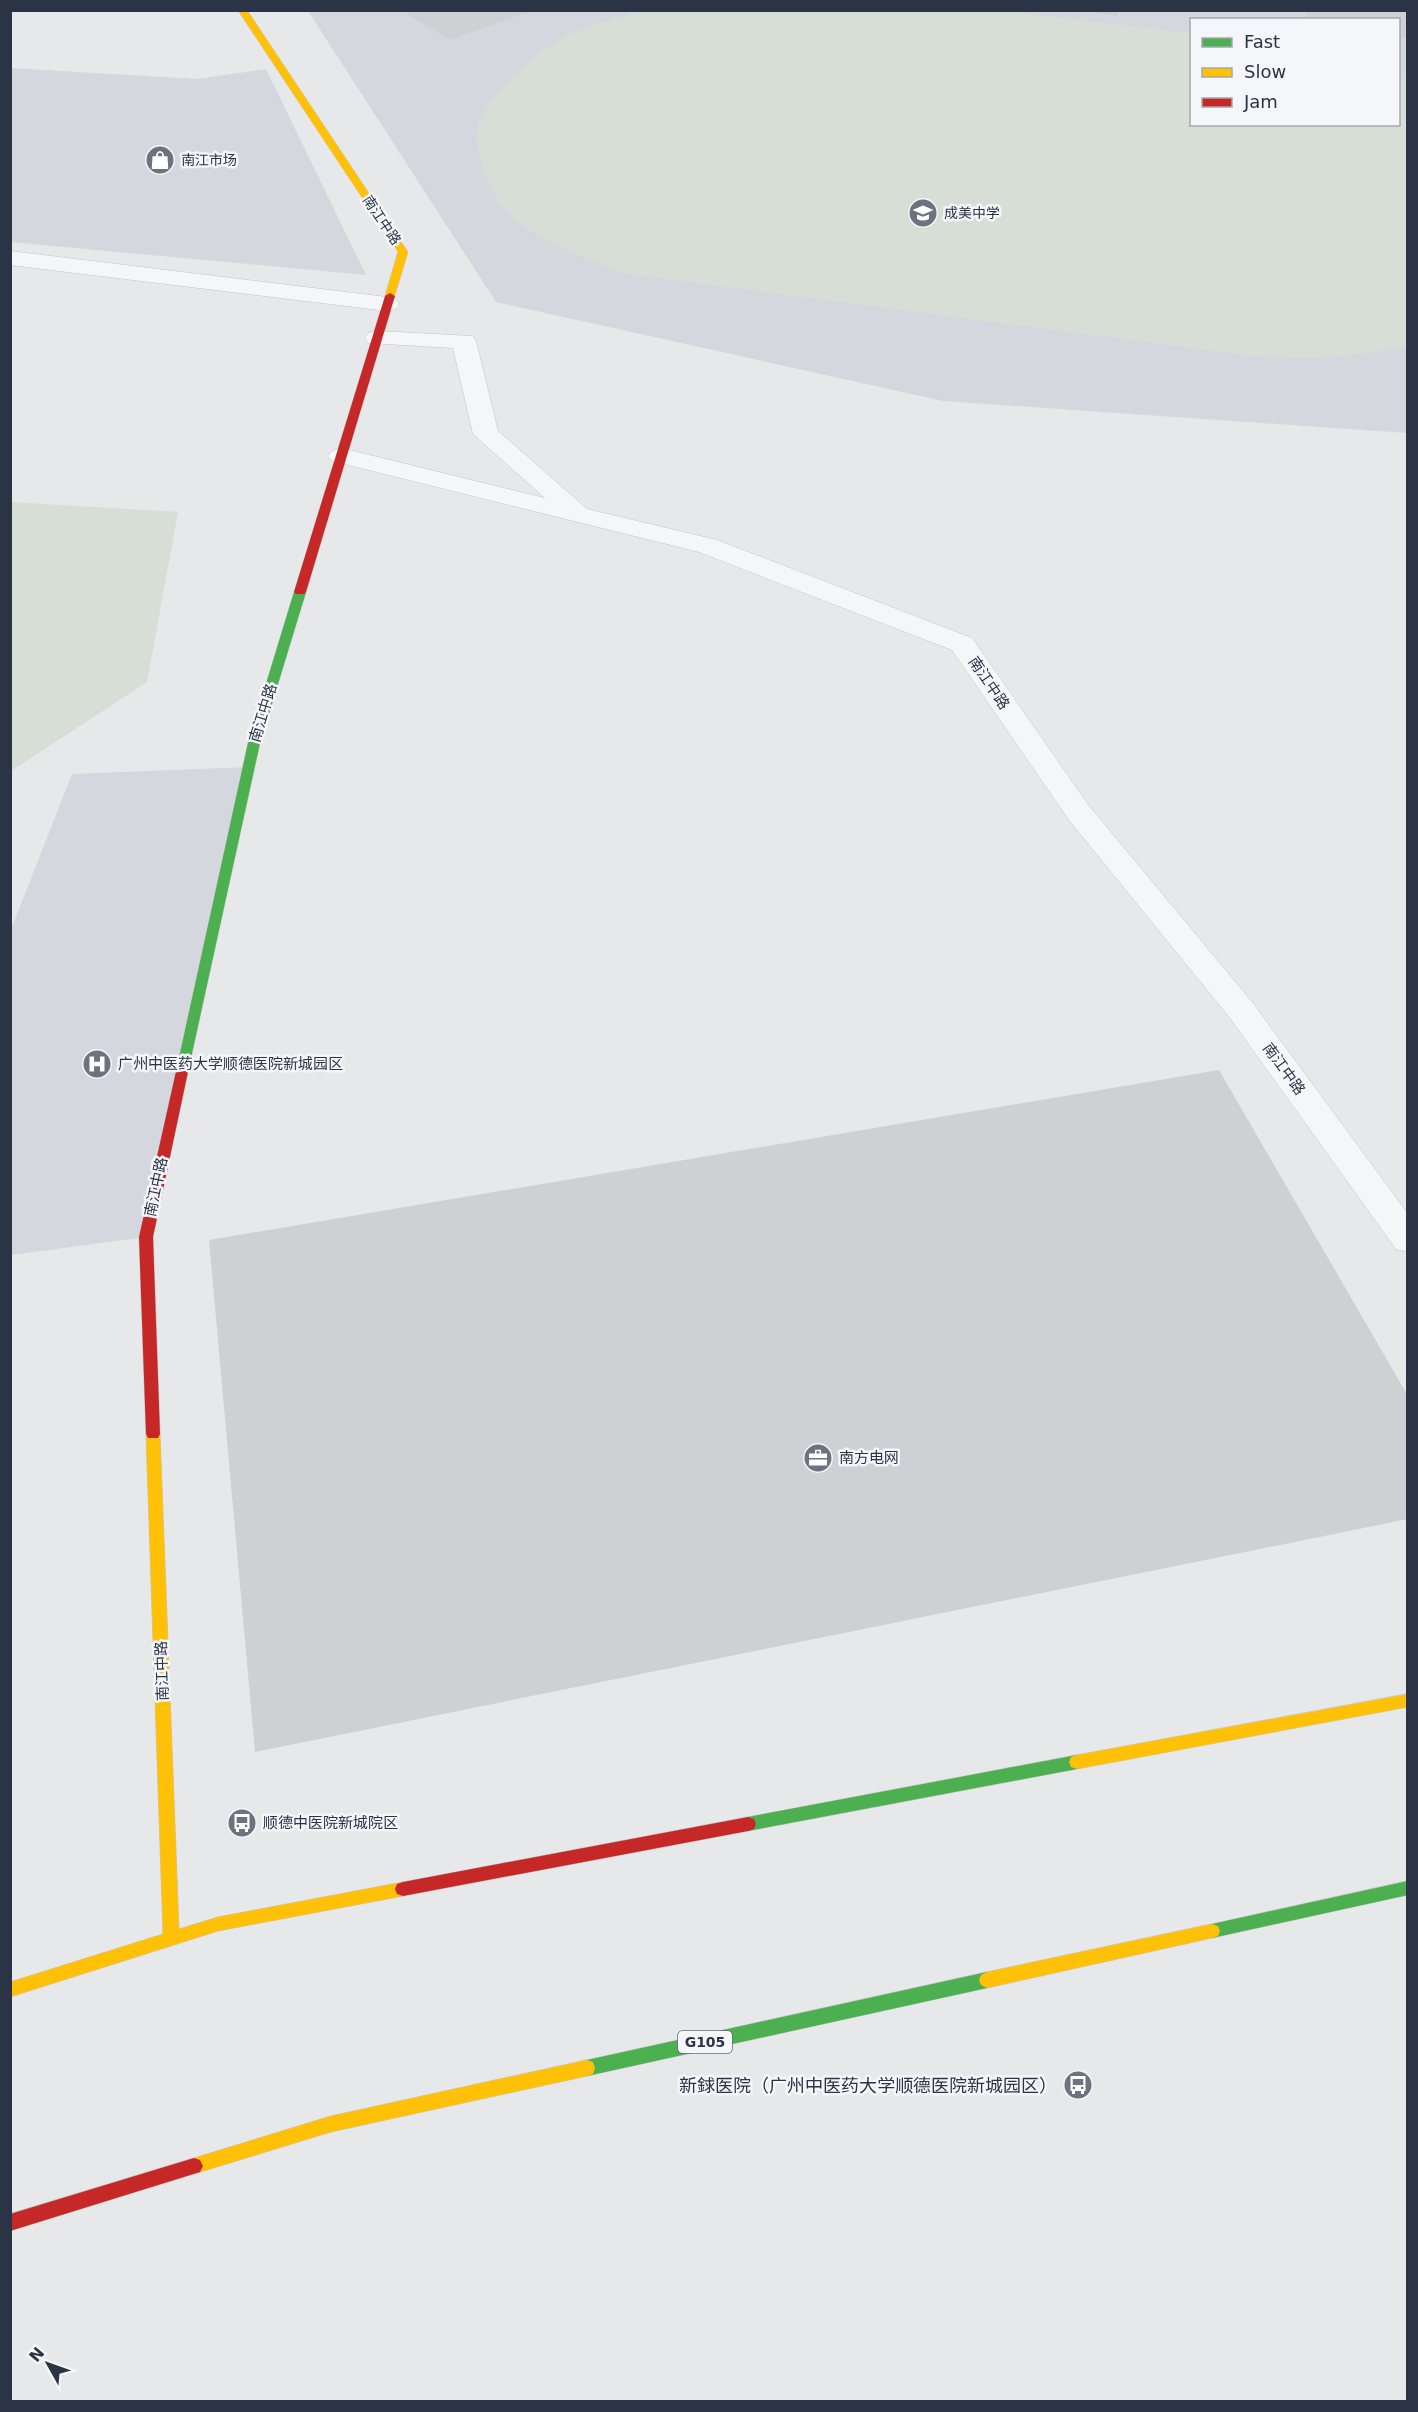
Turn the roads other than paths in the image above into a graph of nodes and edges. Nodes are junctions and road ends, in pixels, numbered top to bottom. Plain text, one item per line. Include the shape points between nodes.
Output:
1 (242, 10) edge
2 (10, 258) edge
3 (387, 304) junction
4 (377, 338) junction
5 (341, 456) junction
6 (580, 515) junction
7 (1407, 1240) edge
8 (1407, 1700) edge
9 (1407, 1888) edge
10 (171, 1939) junction
11 (10, 1990) edge
12 (10, 2223) edge

1 - 3 main road, 南江中路 via 403,252
2 - 3 street
3 - 4 main road, 南江中路
4 - 5 main road, 南江中路
4 - 6 street via 464,341 486,434
5 - 6 street, 南江中路
5 - 10 main road, 南江中路 via 254,743 146,1237
6 - 7 street, 南江中路 via 708,546 962,644 1079,813 1241,1010
8 - 10 main road via 218,1924
9 - 12 main road, G105 via 331,2124
10 - 11 main road

